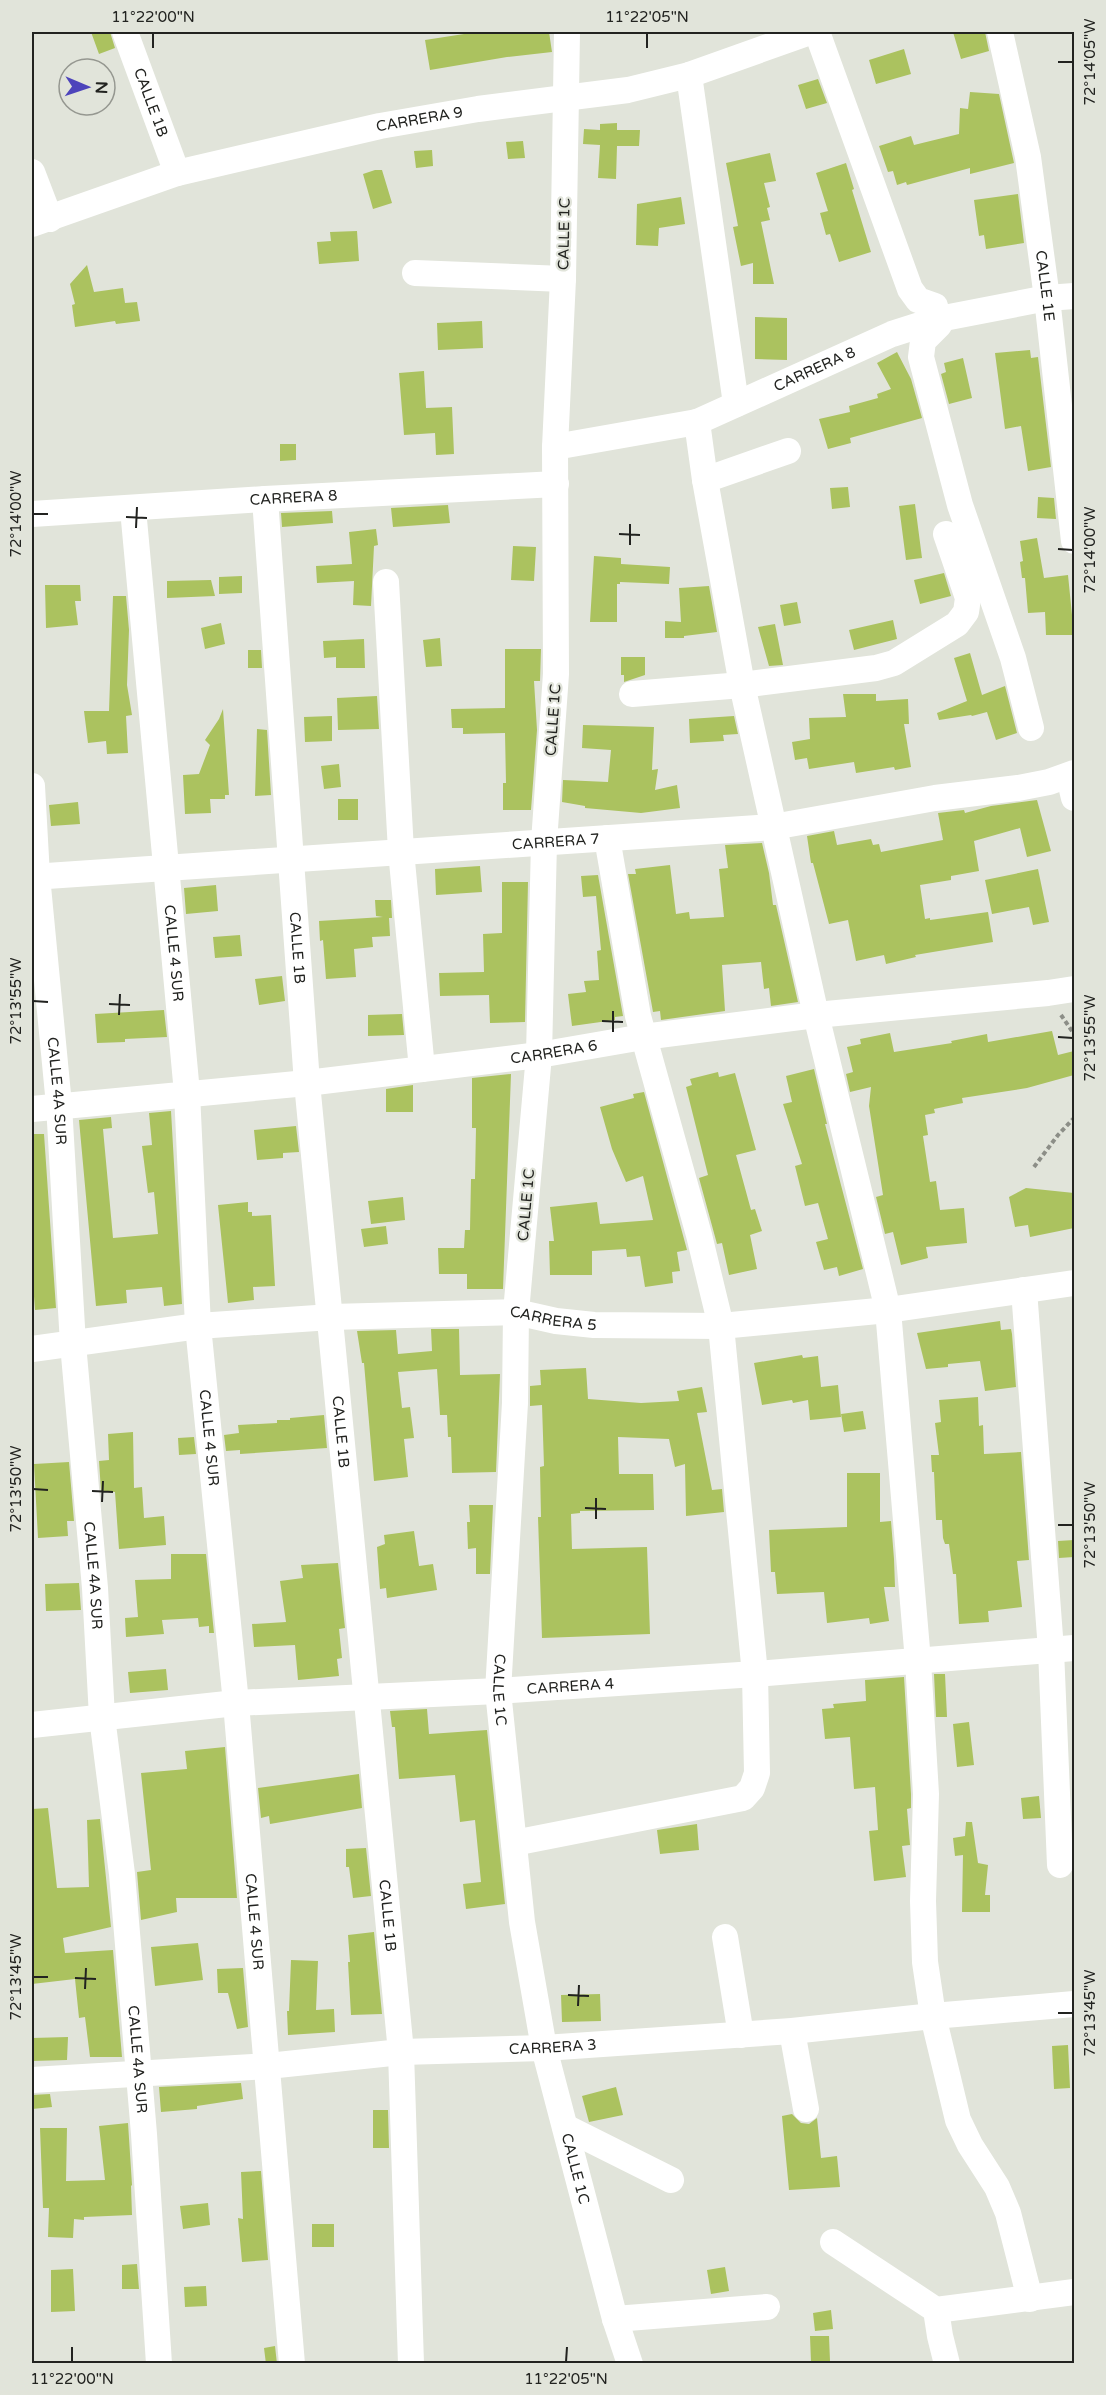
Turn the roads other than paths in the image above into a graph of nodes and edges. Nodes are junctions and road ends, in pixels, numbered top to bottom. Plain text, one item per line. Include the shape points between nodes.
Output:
1 (126, 32) edge
2 (567, 32) edge
3 (810, 32) edge
4 (817, 32) edge
5 (1000, 32) edge
6 (689, 75) junction
7 (567, 98) junction
8 (32, 172) edge
9 (177, 174) junction
10 (41, 222) edge
11 (415, 273) dead end
12 (563, 279) junction
13 (1074, 296) edge
14 (1047, 298) junction
15 (933, 321) junction
16 (736, 404) junction
17 (697, 422) junction
18 (555, 447) junction
19 (789, 451) dead end
20 (705, 480) junction
21 (556, 484) junction
22 (265, 499) junction
23 (133, 509) junction
24 (32, 514) edge
25 (946, 534) dead end
26 (1074, 541) edge
27 (386, 582) dead end
28 (742, 684) junction
29 (632, 694) dead end
30 (1031, 728) dead end
31 (1067, 782) edge
32 (32, 786) edge
33 (773, 828) junction
34 (607, 838) junction
35 (543, 842) junction
36 (401, 851) junction
37 (292, 859) junction
38 (165, 867) junction
39 (34, 876) edge
40 (1065, 990) edge
41 (816, 1015) junction
42 (644, 1037) junction
43 (539, 1055) junction
44 (422, 1069) junction
45 (307, 1083) junction
46 (187, 1092) junction
47 (58, 1104) junction
48 (32, 1109) edge
49 (1074, 1283) edge
50 (1024, 1290) junction
51 (888, 1310) junction
52 (516, 1312) junction
53 (331, 1317) junction
54 (198, 1326) junction
55 (721, 1326) junction
56 (73, 1344) junction
57 (32, 1349) edge
58 (1063, 1649) edge
59 (918, 1661) junction
60 (755, 1674) junction
61 (498, 1691) junction
62 (368, 1697) junction
63 (236, 1704) junction
64 (102, 1717) junction
65 (32, 1725) edge
66 (513, 1844) junction
67 (1060, 1865) dead end
68 (725, 1936) dead end
69 (1074, 2004) edge
70 (933, 2016) junction
71 (792, 2031) junction
72 (741, 2035) junction
73 (544, 2048) junction
74 (401, 2052) junction
75 (268, 2066) junction
76 (138, 2075) junction
77 (32, 2080) edge
78 (806, 2109) dead end
79 (565, 2127) junction
80 (671, 2180) dead end
81 (833, 2242) dead end
82 (1074, 2292) edge
83 (1030, 2299) junction
84 (767, 2307) dead end
85 (936, 2310) junction
86 (615, 2319) junction
87 (159, 2364) edge
88 (292, 2364) edge
89 (411, 2364) edge
90 (630, 2364) edge
91 (947, 2364) edge

1 - 9 street, CALLE 1B
2 - 7 street, CALLE 1C
3 - 6 street, CARRERA 9
4 - 15 street via 910,289 918,300 933,304
5 - 14 street, CALLE 1E via 1028,157
6 - 7 street, CARRERA 9 via 628,90
6 - 16 street
7 - 9 street, CARRERA 9 via 478,108 380,126
7 - 12 street, CALLE 1C
8 - 10 street
9 - 10 street, CARRERA 9
11 - 12 street
12 - 18 street, CALLE 1C
13 - 14 street, CARRERA 8
14 - 15 street, CARRERA 8
14 - 26 street, CALLE 1E
15 - 16 street, CARRERA 8 via 892,334
15 - 30 street via 937,328 921,344 921,357 960,505 1012,658
16 - 17 street, CARRERA 8
17 - 18 street, CARRERA 8
17 - 20 street
18 - 21 street, CALLE 1C
19 - 20 street
20 - 28 street
21 - 22 street, CARRERA 8
21 - 35 street, CALLE 1C via 556,674
22 - 23 street, CARRERA 8
22 - 37 street, CALLE 1B
23 - 24 street, CARRERA 8
23 - 38 street, CALLE 4 SUR
25 - 28 street via 968,598 966,612 957,624 886,666
27 - 36 street
28 - 29 street
28 - 33 street
31 - 33 street, CARRERA 7 via 935,798
32 - 39 street, CALLE 4A SUR
33 - 34 street, CARRERA 7
33 - 41 street
34 - 35 street, CARRERA 7
34 - 42 street
35 - 36 street, CARRERA 7
35 - 43 street, CALLE 1C
36 - 37 street, CARRERA 7
36 - 44 street
37 - 38 street, CARRERA 7
37 - 45 street, CALLE 1B
38 - 39 street, CARRERA 7
38 - 46 street, CALLE 4 SUR
39 - 47 street, CALLE 4A SUR
40 - 41 street, CARRERA 6
41 - 42 street, CARRERA 6
41 - 51 street
42 - 43 street, CARRERA 6
42 - 55 street
43 - 44 street, CARRERA 6
43 - 52 street, CALLE 1C
44 - 45 street, CARRERA 6
45 - 46 street, CARRERA 6
45 - 53 street, CALLE 1B
46 - 47 street, CARRERA 6
46 - 54 street, CALLE 4 SUR
47 - 48 street, CARRERA 6
47 - 56 street, CALLE 4A SUR
49 - 50 street, CARRERA 5
50 - 51 street, CARRERA 5
50 - 58 street
51 - 55 street, CARRERA 5
51 - 59 street
52 - 53 street, CARRERA 5
52 - 55 street, CARRERA 5 via 594,1325
52 - 61 street, CALLE 1C via 515,1403
53 - 54 street, CARRERA 5
53 - 62 street, CALLE 1B
54 - 56 street, CARRERA 5
54 - 63 street, CALLE 4 SUR
55 - 60 street
56 - 57 street, CARRERA 5
56 - 64 street, CALLE 4A SUR via 95,1588
58 - 59 street, CARRERA 4
58 - 67 street
59 - 60 street, CARRERA 4
59 - 70 street via 926,1794 925,1962
60 - 61 street, CARRERA 4
60 - 66 street via 757,1773 743,1798
61 - 62 street, CARRERA 4
61 - 66 street, CALLE 1C
62 - 63 street, CARRERA 4
62 - 74 street, CALLE 1B
63 - 64 street, CARRERA 4
63 - 75 street, CALLE 4 SUR
64 - 65 street, CARRERA 4
64 - 76 street, CALLE 4A SUR via 122,1874
66 - 73 street, CALLE 1C
68 - 72 street
69 - 70 street, CARRERA 3
70 - 71 street, CARRERA 3
70 - 83 street via 958,2120 1008,2213
71 - 72 street, CARRERA 3
71 - 78 street
72 - 73 street, CARRERA 3
73 - 74 street, CARRERA 3
73 - 79 street, CALLE 1C
74 - 75 street, CARRERA 3
74 - 89 street, CALLE 1B
75 - 76 street, CARRERA 3
75 - 88 street, CALLE 4 SUR
76 - 77 street, CARRERA 3
76 - 87 street, CALLE 4A SUR
79 - 80 street
79 - 86 street, CALLE 1C
81 - 85 street
82 - 83 street
83 - 85 street
84 - 86 street
85 - 91 street
86 - 90 street, CALLE 1C

